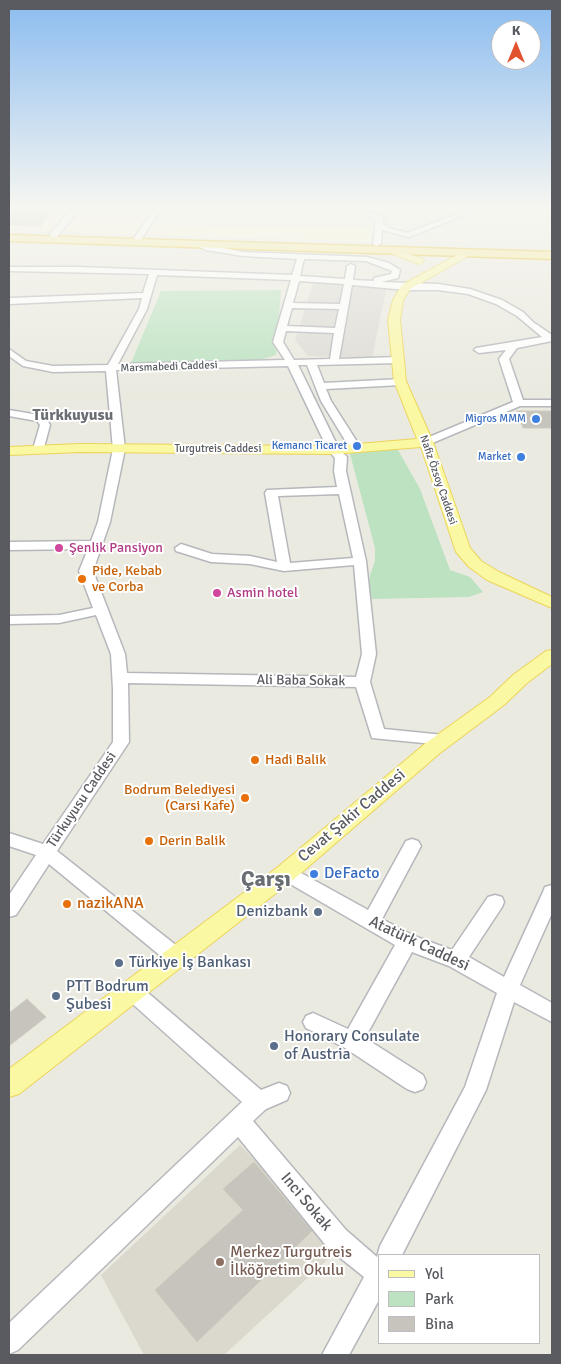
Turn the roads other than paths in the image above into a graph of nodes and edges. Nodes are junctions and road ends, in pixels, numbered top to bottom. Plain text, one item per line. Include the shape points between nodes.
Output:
1 (90, 270) edge
2 (297, 270) edge
3 (350, 270) edge
4 (395, 270) edge
5 (419, 270) edge
6 (434, 270) edge
7 (153, 273) junction
8 (295, 278) junction
9 (348, 282) junction
10 (364, 283) junction
11 (409, 286) junction
12 (147, 295) junction
13 (9, 301) edge
14 (288, 305) junction
15 (344, 307) junction
16 (282, 328) junction
17 (339, 331) junction
18 (551, 338) edge
19 (514, 346) junction
20 (10, 355) edge
21 (504, 359) junction
22 (397, 360) junction
23 (334, 361) junction
24 (291, 362) junction
25 (311, 362) junction
26 (110, 369) junction
27 (401, 382) junction
28 (319, 386) junction
29 (519, 403) junction
30 (552, 403) edge
31 (9, 413) edge
32 (426, 442) junction
33 (355, 448) junction
34 (39, 449) junction
35 (119, 449) junction
36 (334, 450) junction
37 (9, 451) edge
38 (344, 490) junction
39 (96, 545) junction
40 (9, 546) edge
41 (181, 548) dead end
42 (360, 561) junction
43 (284, 567) junction
44 (552, 603) edge
45 (101, 610) junction
46 (9, 620) edge
47 (552, 655) edge
48 (120, 678) junction
49 (362, 682) junction
50 (444, 740) junction
51 (9, 840) edge
52 (412, 846) dead end
53 (46, 852) junction
54 (286, 873) junction
55 (552, 892) edge
56 (495, 902) dead end
57 (9, 910) edge
58 (371, 922) junction
59 (407, 942) junction
60 (175, 956) junction
61 (456, 960) junction
62 (509, 988) junction
63 (133, 992) junction
64 (552, 1013) edge
65 (313, 1022) dead end
66 (352, 1041) junction
67 (12, 1077) edge
68 (414, 1082) dead end
69 (239, 1121) junction
70 (390, 1254) edge
71 (378, 1264) edge
72 (378, 1276) edge
73 (9, 1341) edge
74 (335, 1355) edge

1 - 7 street
2 - 8 street
3 - 9 street
4 - 10 street via 395,276 389,279
5 - 11 main road, Nafiz Özsoy Caddesi
6 - 11 main road
7 - 8 street via 232,272
7 - 12 street
8 - 9 street
8 - 14 street
9 - 10 street
9 - 15 street
10 - 11 street
11 - 18 street via 470,292 499,302
11 - 22 main road, Nafiz Özsoy Caddesi via 398,300 394,320
12 - 13 street
12 - 26 street via 143,309
14 - 15 street
14 - 16 street
15 - 17 street
16 - 17 street
16 - 24 street via 278,342
17 - 23 street
18 - 19 street
19 - 21 street
19 - 21 street via 479,350
20 - 26 street, Marsmabedi Caddesi via 35,367
21 - 29 street
22 - 23 street, Marsmabedi Caddesi
22 - 27 main road, Nafiz Özsoy Caddesi
23 - 25 street, Marsmabedi Caddesi
24 - 25 street, Marsmabedi Caddesi
24 - 26 street, Marsmabedi Caddesi
24 - 36 street
25 - 28 street
26 - 35 street, Türkuyusu Caddesi
27 - 28 street
27 - 32 main road, Nafiz Özsoy Caddesi
28 - 33 street
29 - 30 street
29 - 32 street
31 - 34 street via 41,418 45,425
32 - 33 main road, Turgutreis Caddesi
32 - 44 main road, Nafiz Özsoy Caddesi via 462,549 493,576
33 - 36 main road, Turgutreis Caddesi
34 - 35 main road, Turgutreis Caddesi
34 - 37 main road, Turgutreis Caddesi
35 - 36 main road, Turgutreis Caddesi
35 - 39 street, Türkuyusu Caddesi
36 - 38 street via 341,458
38 - 42 street
38 - 43 street via 271,493
39 - 40 street
39 - 45 street, Türkuyusu Caddesi via 86,571
41 - 43 street via 211,558 250,560
42 - 43 street
42 - 49 street via 369,654
45 - 46 street via 60,619
45 - 48 street, Türkuyusu Caddesi via 118,654
47 - 50 main road, Cevat Şakir Caddesi
48 - 49 street, Ali Baba Sokak
48 - 53 street, Türkuyusu Caddesi via 121,742
49 - 50 street, Ali Baba Sokak via 378,734
50 - 54 main road, Cevat Şakir Caddesi
51 - 53 street
52 - 58 street
53 - 57 street, Türkuyusu Caddesi
53 - 60 street
54 - 58 street, Atatürk Caddesi
54 - 60 main road, Cevat Şakir Caddesi
55 - 62 street
56 - 61 street
58 - 59 street, Atatürk Caddesi
59 - 61 street, Atatürk Caddesi
59 - 66 street
60 - 63 main road, Cevat Şakir Caddesi
61 - 62 street, Atatürk Caddesi
62 - 64 street, Atatürk Caddesi
62 - 70 street via 476,1090
63 - 67 main road, Cevat Şakir Caddesi
63 - 69 street via 269,1097
65 - 66 street
66 - 68 street
69 - 71 street, Inci Sokak via 337,1239
69 - 73 street
72 - 74 street

